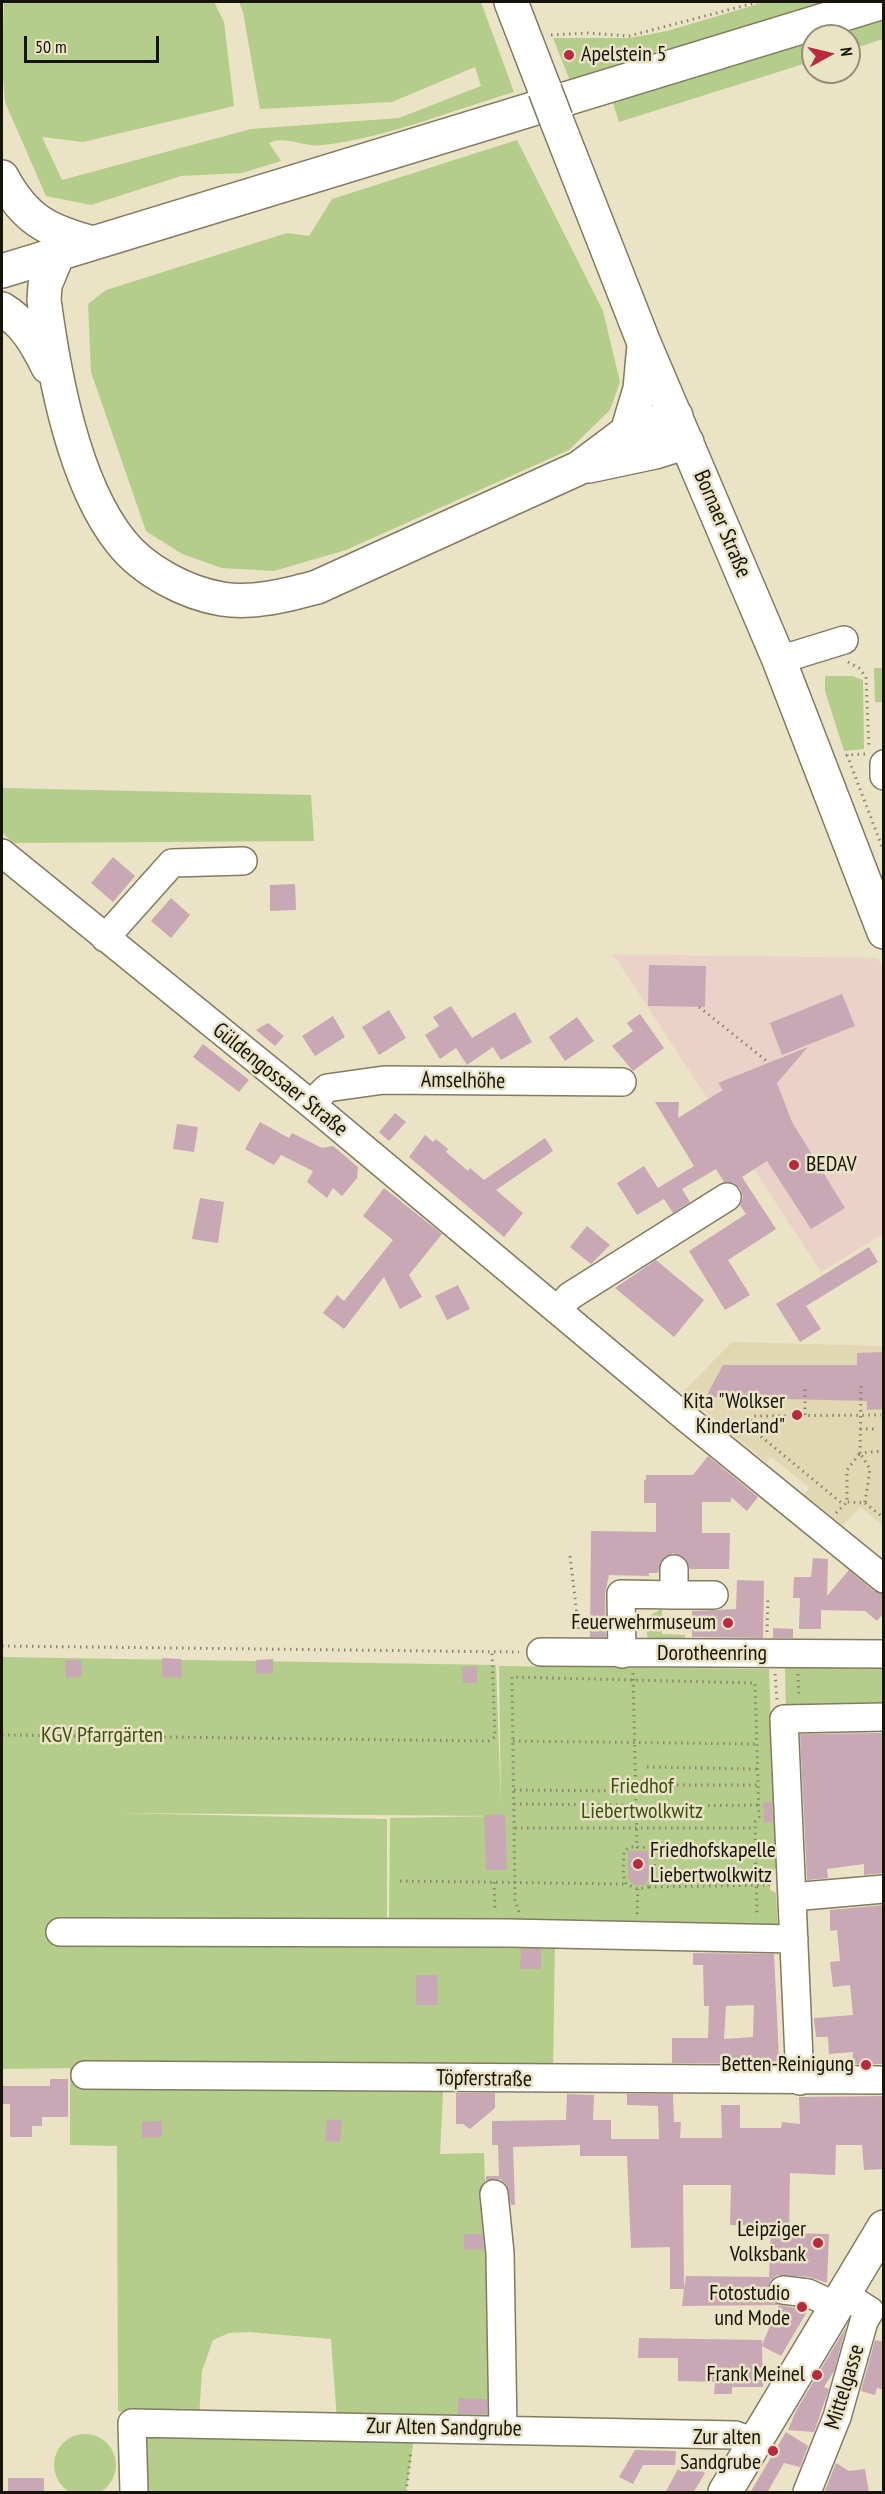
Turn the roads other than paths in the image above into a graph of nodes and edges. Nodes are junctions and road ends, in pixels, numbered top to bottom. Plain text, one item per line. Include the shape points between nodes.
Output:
1 (511, 2) edge
2 (883, 2) edge
3 (2, 177) edge
4 (93, 243) junction
5 (58, 254) junction
6 (2, 272) edge
7 (2, 309) edge
8 (644, 343) junction
9 (59, 390) junction
10 (682, 429) junction
11 (627, 432) junction
12 (579, 468) junction
13 (843, 650) road end
14 (779, 660) junction
15 (876, 759) edge
16 (884, 776) edge
17 (2, 853) edge
18 (243, 861) dead end
19 (884, 932) edge
20 (105, 938) junction
21 (622, 1082) dead end
22 (311, 1104) junction
23 (727, 1197) dead end
24 (558, 1309) junction
25 (884, 1579) edge
26 (714, 1595) dead end
27 (542, 1652) road end
28 (628, 1654) junction
29 (884, 1654) edge
30 (884, 1718) edge
31 (884, 1889) edge
32 (781, 1891) junction
33 (60, 1932) dead end
34 (794, 1939) junction
35 (85, 2075) dead end
36 (884, 2080) edge
37 (800, 2081) junction
38 (494, 2194) dead end
39 (884, 2227) edge
40 (783, 2290) dead end
41 (839, 2300) junction
42 (503, 2430) junction
43 (755, 2442) junction
44 (134, 2493) edge
45 (725, 2493) edge
46 (807, 2493) edge

1 - 8 main road, Bornaer Straße
2 - 4 main road
3 - 4 main road via 32,219 66,236
4 - 5 main road
5 - 6 main road
5 - 9 main road via 45,285 44,300
7 - 9 main road via 30,333
8 - 10 main road, Bornaer Straße
8 - 11 main road via 640,389
9 - 12 main road via 86,479 122,543 149,567 184,589 224,599 274,598 317,587
10 - 11 main road
10 - 12 main road via 655,452
10 - 14 main road, Bornaer Straße
11 - 12 main road
13 - 14 street
14 - 19 main road, Bornaer Straße
15 - 16 street
17 - 20 street, Güldengossaer Straße
18 - 20 street via 172,863
20 - 22 street, Güldengossaer Straße
21 - 22 street, Amselhöhe via 384,1080 327,1088
22 - 24 street, Güldengossaer Straße
23 - 24 street via 570,1296
24 - 25 street, Güldengossaer Straße
26 - 28 street via 674,1582 621,1594
27 - 28 street, Dorotheenring
28 - 29 street, Dorotheenring
30 - 32 street via 792,1719
31 - 32 street
32 - 34 street
33 - 34 street via 508,1932
34 - 37 street
35 - 37 street, Töpferstraße
36 - 37 street, Töpferstraße
38 - 42 street via 500,2253
39 - 41 main road
40 - 41 street
41 - 43 main road
41 - 46 street, Mittelgasse via 870,2311 837,2417
42 - 43 street, Zur Alten Sandgrube via 735,2436
42 - 44 street, Zur Alten Sandgrube via 132,2423
43 - 45 main road

